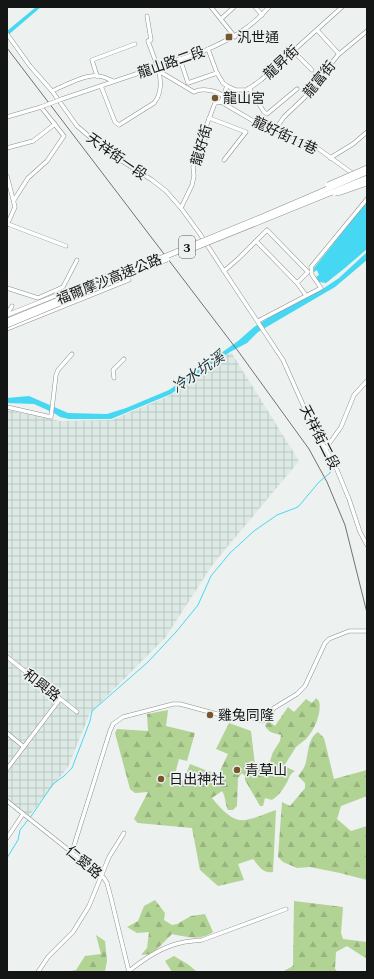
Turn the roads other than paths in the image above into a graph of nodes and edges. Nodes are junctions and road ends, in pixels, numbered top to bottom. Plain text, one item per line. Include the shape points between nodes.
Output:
1 (211, 7) edge
2 (234, 7) edge
3 (255, 7) edge
4 (269, 7) edge
5 (342, 7) edge
6 (262, 15) junction
7 (147, 16) dead end
8 (221, 19) junction
9 (317, 30) junction
10 (367, 31) edge
11 (8, 35) edge
12 (235, 36) junction
13 (135, 44) dead end
14 (208, 49) junction
15 (293, 50) junction
16 (339, 54) junction
17 (180, 59) junction
18 (157, 68) junction
19 (312, 70) dead end
20 (217, 73) junction
21 (97, 76) junction
22 (113, 81) junction
23 (101, 86) junction
24 (227, 86) junction
25 (249, 88) junction
26 (297, 89) dead end
27 (52, 91) junction
28 (223, 96) junction
29 (221, 102) junction
30 (41, 107) junction
31 (7, 117) edge
32 (209, 118) junction
33 (55, 124) junction
34 (274, 131) junction
35 (367, 132) edge
36 (7, 148) edge
37 (330, 158) junction
38 (224, 160) dead end
39 (367, 168) edge
40 (367, 172) edge
41 (7, 176) edge
42 (367, 178) edge
43 (367, 184) edge
44 (330, 193) junction
45 (367, 199) edge
46 (14, 200) junction
47 (181, 208) junction
48 (262, 217) junction
49 (7, 224) edge
50 (256, 241) junction
51 (66, 246) dead end
52 (77, 260) dead end
53 (224, 271) junction
54 (297, 283) junction
55 (84, 284) junction
56 (7, 288) edge
57 (305, 294) dead end
58 (89, 296) junction
59 (40, 302) junction
60 (12, 306) dead end
61 (7, 314) edge
62 (46, 314) junction
63 (7, 321) edge
64 (258, 322) junction
65 (7, 325) edge
66 (7, 329) edge
67 (72, 354) dead end
68 (124, 359) dead end
69 (114, 378) dead end
70 (367, 382) edge
71 (7, 407) edge
72 (326, 448) junction
73 (367, 545) edge
74 (367, 631) edge
75 (7, 657) edge
76 (60, 699) junction
77 (77, 712) dead end
78 (7, 733) edge
79 (24, 747) junction
80 (7, 769) edge
81 (7, 801) edge
82 (23, 814) junction
83 (124, 833) dead end
84 (7, 838) edge
85 (72, 852) junction
86 (102, 875) junction
87 (286, 908) dead end
88 (38, 972) edge
89 (129, 972) edge

1 - 8 street
2 - 8 street
3 - 6 street
4 - 6 street, 龍山路二段
5 - 9 street, 龍昇街
6 - 12 street, 龍山路二段
7 - 18 street via 150,40 148,41
8 - 12 street
9 - 15 street, 龍昇街
9 - 16 street
10 - 16 street, 龍富街
11 - 27 street, 天祥街一段
12 - 14 street, 龍山路二段
13 - 21 street via 92,60
14 - 17 street, 龍山路二段
14 - 20 street
15 - 19 street
15 - 25 street, 龍昇街
16 - 34 street, 龍富街
17 - 18 street, 龍山路二段
17 - 20 street via 188,83
18 - 22 street, 龍山路二段
18 - 23 street via 161,84 158,99 119,125
18 - 28 street via 194,92 199,89 220,93
20 - 24 street
21 - 22 street
21 - 27 street via 77,80
22 - 23 street, 龍山路二段
23 - 30 street, 龍山路二段, bridge
24 - 25 street, 龍昇街 via 236,90
24 - 28 street, 龍好街
25 - 26 street via 267,114
27 - 47 street, 天祥街一段 via 76,126 106,151 152,180
28 - 29 street, 龍好街
29 - 32 street, 龍好街 via 215,103
29 - 34 street, 龍好街11巷
30 - 31 street, 龍山路二段
30 - 33 street
32 - 38 street via 246,132
32 - 47 street, 龍好街 via 207,133 193,168 192,185
33 - 36 street via 33,141
33 - 46 street via 64,136 47,161 28,178
34 - 37 street, 龍好街11巷 via 316,147
35 - 37 street
37 - 43 street, 龍好街11巷
39 - 48 highway, bridge
40 - 48 highway, 福爾摩沙高速公路 / 3, bridge
41 - 46 street
42 - 44 highway, 福爾摩沙高速公路 / 3, bridge
43 - 44 highway, bridge
44 - 65 highway, 福爾摩沙高速公路 / 3, bridge
45 - 64 street via 311,267 312,275 321,288
46 - 49 street via 15,207
47 - 53 street, 天祥街一段
48 - 63 highway, 福爾摩沙高速公路 / 3, bridge
49 - 51 street
50 - 53 street
50 - 54 street
50 - 54 street via 267,230 277,240 308,272
52 - 56 street via 63,287 38,298
53 - 64 street
54 - 57 street
55 - 58 street
55 - 58 street via 123,269 128,280
55 - 59 street
58 - 62 street
59 - 61 street
59 - 62 street
60 - 61 street
62 - 66 street
64 - 72 street, 天祥街二段 via 283,360 305,412
67 - 71 street via 56,375 51,417
68 - 69 street via 113,370
70 - 72 street via 354,395 342,427
72 - 73 street, 天祥街二段
74 - 85 street via 348,631 329,639 305,686 274,708 263,721 240,714 217,714 173,704 116,721 110,731
75 - 76 street, 和興路
76 - 77 street, 和興路
76 - 79 street
78 - 79 street
79 - 80 street
81 - 82 street, 仁愛路
82 - 84 street
82 - 85 street, 仁愛路
83 - 86 street via 109,857
85 - 86 street, 仁愛路
86 - 88 street via 89,906 73,932 48,957
86 - 89 street, 仁愛路 via 107,883
87 - 89 street via 202,940 169,946 143,959

